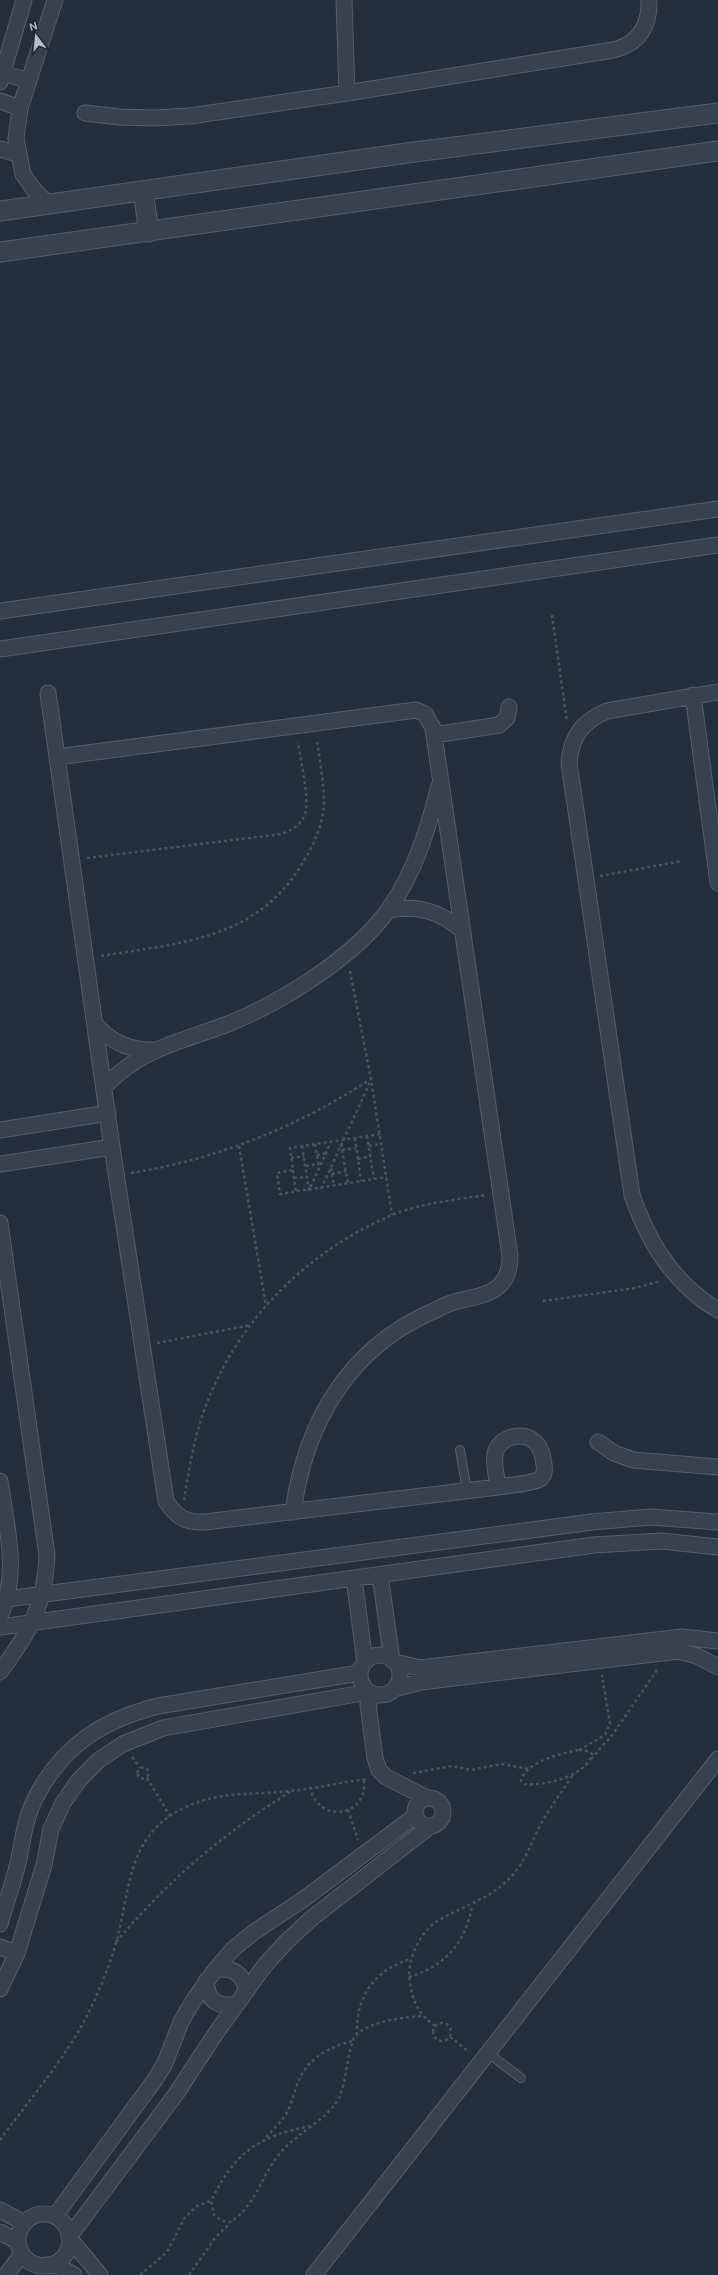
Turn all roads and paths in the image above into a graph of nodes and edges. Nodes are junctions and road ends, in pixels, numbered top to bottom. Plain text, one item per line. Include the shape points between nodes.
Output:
1 (24, 0) edge
2 (55, 0) edge
3 (344, 0) edge
4 (649, 0) edge
5 (2, 78) edge
6 (29, 81) junction
7 (347, 93) junction
8 (0, 101) edge
9 (20, 108) junction
10 (85, 113) dead end
11 (718, 113) edge
12 (0, 149) edge
13 (718, 151) edge
14 (17, 154) junction
15 (143, 191) junction
16 (48, 204) junction
17 (0, 211) edge
18 (149, 232) junction
19 (0, 252) edge
20 (718, 509) edge
21 (718, 545) edge
22 (0, 611) edge
23 (552, 615) dead end
24 (0, 649) edge
25 (718, 692) edge
26 (48, 693) dead end
27 (694, 695) junction
28 (509, 707) dead end
29 (315, 724) junction
30 (296, 726) junction
31 (434, 735) junction
32 (570, 750) junction
33 (57, 757) junction
34 (441, 779) junction
35 (73, 860) junction
36 (682, 861) dead end
37 (586, 878) junction
38 (718, 883) edge
39 (388, 910) junction
40 (462, 931) junction
41 (346, 952) junction
42 (87, 958) junction
43 (96, 1026) junction
44 (154, 1050) junction
45 (371, 1079) junction
46 (105, 1086) junction
47 (108, 1113) junction
48 (0, 1130) edge
49 (380, 1134) junction
50 (367, 1136) junction
51 (355, 1138) junction
52 (343, 1140) junction
53 (331, 1142) junction
54 (316, 1144) junction
55 (341, 1144) junction
56 (381, 1144) junction
57 (239, 1146) junction
58 (302, 1146) junction
59 (369, 1146) junction
60 (112, 1147) junction
61 (356, 1148) junction
62 (342, 1150) junction
63 (326, 1153) junction
64 (317, 1155) junction
65 (304, 1156) junction
66 (371, 1156) junction
67 (291, 1158) junction
68 (358, 1159) junction
69 (0, 1164) edge
70 (305, 1166) junction
71 (319, 1166) junction
72 (330, 1167) junction
73 (293, 1170) junction
74 (346, 1171) junction
75 (332, 1174) junction
76 (117, 1175) junction
77 (307, 1176) junction
78 (387, 1177) junction
79 (294, 1178) junction
80 (374, 1179) junction
81 (361, 1181) junction
82 (348, 1184) junction
83 (334, 1186) junction
84 (321, 1189) junction
85 (309, 1190) junction
86 (296, 1192) junction
87 (501, 1192) junction
88 (392, 1214) junction
89 (0, 1223) edge
90 (676, 1275) junction
91 (543, 1301) dead end
92 (266, 1306) junction
93 (718, 1310) edge
94 (251, 1324) junction
95 (143, 1345) junction
96 (598, 1442) dead end
97 (460, 1450) dead end
98 (718, 1467) edge
99 (0, 1480) edge
100 (498, 1487) dead end
101 (467, 1490) junction
102 (293, 1512) junction
103 (182, 1519) junction
104 (592, 1522) junction
105 (718, 1522) edge
106 (594, 1545) junction
107 (718, 1547) edge
108 (380, 1575) junction
109 (354, 1579) junction
110 (43, 1594) junction
111 (7, 1599) junction
112 (0, 1616) edge
113 (33, 1623) junction
114 (0, 1627) edge
115 (718, 1641) edge
116 (676, 1647) junction
117 (582, 1656) junction
118 (394, 1661) junction
119 (600, 1661) junction
120 (718, 1667) edge
121 (362, 1668) junction
122 (0, 1672) edge
123 (430, 1674) junction
124 (318, 1680) junction
125 (394, 1689) junction
126 (250, 1691) junction
127 (371, 1693) junction
128 (322, 1700) junction
129 (158, 1706) junction
130 (254, 1712) junction
131 (163, 1728) junction
132 (608, 1730) junction
133 (613, 1734) junction
134 (579, 1750) junction
135 (591, 1759) junction
136 (718, 1759) edge
137 (529, 1770) junction
138 (574, 1773) junction
139 (386, 1777) junction
140 (147, 1778) junction
141 (364, 1780) junction
142 (310, 1787) junction
143 (290, 1791) junction
144 (427, 1798) junction
145 (348, 1810) junction
146 (170, 1816) junction
147 (415, 1816) junction
148 (429, 1827) junction
149 (376, 1845) junction
150 (363, 1854) junction
151 (18, 1860) junction
152 (386, 1861) junction
153 (44, 1865) junction
154 (301, 1901) junction
155 (472, 1906) junction
156 (312, 1918) junction
157 (0, 1924) edge
158 (116, 1943) junction
159 (0, 1947) edge
160 (17, 1953) junction
161 (411, 1959) junction
162 (210, 1975) junction
163 (409, 1977) junction
164 (0, 1989) edge
165 (242, 1998) junction
166 (421, 2016) junction
167 (435, 2026) junction
168 (357, 2035) junction
169 (450, 2037) junction
170 (352, 2041) junction
171 (485, 2057) junction
172 (521, 2078) dead end
173 (154, 2081) junction
174 (176, 2094) junction
175 (311, 2126) junction
176 (113, 2138) junction
177 (264, 2139) junction
178 (0, 2140) edge
179 (132, 2153) junction
180 (211, 2201) junction
181 (0, 2210) edge
182 (55, 2216) junction
183 (230, 2222) junction
184 (24, 2223) junction
185 (0, 2232) edge
186 (70, 2238) junction
187 (20, 2248) junction
188 (36, 2268) edge
189 (6, 2275) edge
190 (74, 2275) edge
191 (100, 2275) edge
192 (140, 2275) edge
193 (189, 2275) edge
194 (314, 2275) edge

1 - 5 street
2 - 6 street
3 - 7 street
4 - 7 street via 648,20 643,32 625,47
5 - 6 street
6 - 9 street
7 - 10 street via 190,116 119,117
8 - 9 street
9 - 14 street via 16,123
11 - 15 street via 407,153
12 - 14 street
13 - 18 street
14 - 16 street via 23,174
15 - 16 street
15 - 18 street
16 - 17 street
18 - 19 street
20 - 22 street
21 - 24 street
23 - 32 path
25 - 27 street
26 - 33 street
27 - 32 street via 607,711 594,716 583,725
27 - 38 street
28 - 31 street via 507,718 499,725
29 - 30 street
29 - 31 street via 416,710 430,720
29 - 42 path via 324,802 320,829 293,879 275,899 253,917 229,930 202,938
30 - 33 street
30 - 35 path via 306,803 302,818 292,830 282,834
31 - 34 street
32 - 37 street via 569,763
33 - 35 street
34 - 39 street via 421,847 412,869
34 - 40 street
35 - 42 street
36 - 37 path
37 - 90 street via 632,1196 647,1233
39 - 40 street via 404,907 421,908 451,921
39 - 41 street
40 - 87 street
41 - 44 street via 307,982 264,1008
41 - 45 path
42 - 43 street
43 - 44 street via 116,1043 141,1050
43 - 46 street
44 - 46 street via 122,1069
45 - 49 path
45 - 52 path
45 - 57 path via 320,1110
46 - 47 street
47 - 48 street
47 - 60 street
49 - 50 path
49 - 56 path
50 - 51 path
50 - 59 path
51 - 52 path
51 - 61 path
52 - 53 path
52 - 55 path
53 - 54 path
53 - 63 path
54 - 58 path
54 - 64 path
55 - 62 path
55 - 72 path
56 - 59 path
56 - 78 path
57 - 76 path via 199,1159
57 - 92 path
58 - 65 path
58 - 67 path via 290,1148
59 - 66 path
60 - 69 street
60 - 76 street
61 - 62 path
61 - 68 path
62 - 74 path
63 - 64 path
63 - 71 path
64 - 71 path
65 - 67 path
65 - 70 path
66 - 68 path
66 - 80 path
67 - 73 path
68 - 81 path
70 - 71 path
70 - 77 path
71 - 85 path
72 - 75 path
72 - 84 path
73 - 79 path
73 - 86 path via 276,1173 280,1194
74 - 75 path
74 - 82 path
75 - 83 path
76 - 95 street
77 - 79 path
77 - 85 path
78 - 80 path
78 - 88 path
79 - 86 path
80 - 81 path
81 - 82 path
82 - 83 path
83 - 84 path
84 - 85 path
85 - 86 path
87 - 88 path via 438,1202
87 - 102 street via 510,1256 506,1278 489,1292 421,1316 395,1332 350,1372 317,1423 305,1451
88 - 92 path via 341,1242 314,1261
89 - 110 street via 47,1555
90 - 91 path via 634,1288
90 - 93 street via 697,1296
92 - 94 path
94 - 95 path
94 - 103 path via 236,1344 219,1375 205,1408 195,1442
95 - 103 street via 166,1501 172,1511
96 - 98 street via 614,1453 633,1460
97 - 101 lane
99 - 111 street via 11,1569
100 - 101 street
101 - 102 street
102 - 103 street via 193,1523
104 - 105 street via 651,1517
104 - 106 street
104 - 110 street
106 - 107 street via 662,1541
106 - 108 street
108 - 109 street
108 - 118 street
109 - 113 street
109 - 121 street
110 - 111 street
110 - 113 street
111 - 112 street
113 - 114 street
113 - 122 street
115 - 116 street
116 - 117 street
116 - 119 street
116 - 120 street
116 - 133 path
117 - 119 street
117 - 123 street
118 - 121 street via 381,1655 369,1658
118 - 123 street
118 - 125 street via 400,1673
119 - 132 path via 610,1717
121 - 124 street
121 - 127 street via 361,1684
123 - 125 street
124 - 126 street
124 - 128 street
125 - 127 street via 385,1694
126 - 129 street
126 - 130 street
127 - 128 street
127 - 139 street via 368,1704 375,1758 379,1770
128 - 130 street
129 - 131 street
129 - 151 street via 128,1714 99,1727 74,1746 53,1769 36,1795 25,1824
130 - 131 street
131 - 153 street via 142,1734 123,1744 100,1760 79,1780 63,1803 51,1830
132 - 133 path
132 - 134 path via 600,1738
133 - 135 path
134 - 135 path via 592,1754
134 - 137 path via 553,1756
135 - 138 path
136 - 171 street
137 - 138 path via 522,1776 521,1781 526,1784 547,1783
137 - 139 path via 500,1764 471,1770 452,1766
138 - 155 path via 547,1813 523,1862 490,1895
139 - 141 path
139 - 144 street
140 - 140 path via 139,1776 140,1768 148,1770
140 - 146 path
141 - 142 path
141 - 145 path via 361,1798
142 - 143 path
142 - 145 path via 314,1800 323,1808 335,1812
143 - 146 path via 228,1795 188,1806
143 - 158 path via 196,1859 167,1885
144 - 147 street via 417,1804
144 - 148 street via 437,1800 443,1808 442,1819
145 - 150 path
146 - 158 path via 149,1837 132,1868
147 - 148 street via 420,1824
147 - 149 street
148 - 152 street
149 - 150 street
149 - 152 street
150 - 154 street
151 - 153 street
151 - 157 street
152 - 156 street
153 - 160 street
154 - 156 street
154 - 162 street via 233,1949
155 - 161 path via 441,1919 430,1927 421,1938
155 - 163 path via 467,1928 456,1948 435,1966
156 - 165 street via 265,1966
158 - 178 path via 81,2026
159 - 160 street
160 - 164 street
161 - 163 path
161 - 168 path via 396,1963 383,1971 369,1986 360,2004
162 - 165 street via 228,1969 240,1975 245,1983
162 - 165 street via 207,1990 211,1999 219,2005 229,2006
162 - 173 street via 181,2022 165,2063
163 - 166 path via 411,1991
165 - 174 street
166 - 167 path
166 - 168 path via 376,2024
167 - 169 path via 445,2023 450,2026
167 - 169 path via 435,2038 446,2041
168 - 170 path
169 - 171 path
170 - 175 path via 348,2069 338,2098 329,2111
170 - 177 path via 337,2045 307,2066 286,2113
171 - 172 lane
171 - 194 street
173 - 174 street
173 - 176 street
174 - 179 street
175 - 177 path via 285,2131
175 - 183 path via 290,2141 251,2204
176 - 179 street
176 - 182 street
177 - 180 path via 233,2164
179 - 186 street
180 - 183 path via 214,2215 222,2221
180 - 192 path via 196,2206 185,2217 167,2252
181 - 184 street
182 - 184 street via 39,2214
182 - 186 street via 67,2229
183 - 193 path via 215,2238
184 - 187 street via 18,2235
185 - 187 street
186 - 188 street via 69,2247 61,2259
186 - 191 street
187 - 188 street
187 - 189 street
188 - 190 street via 58,2266

